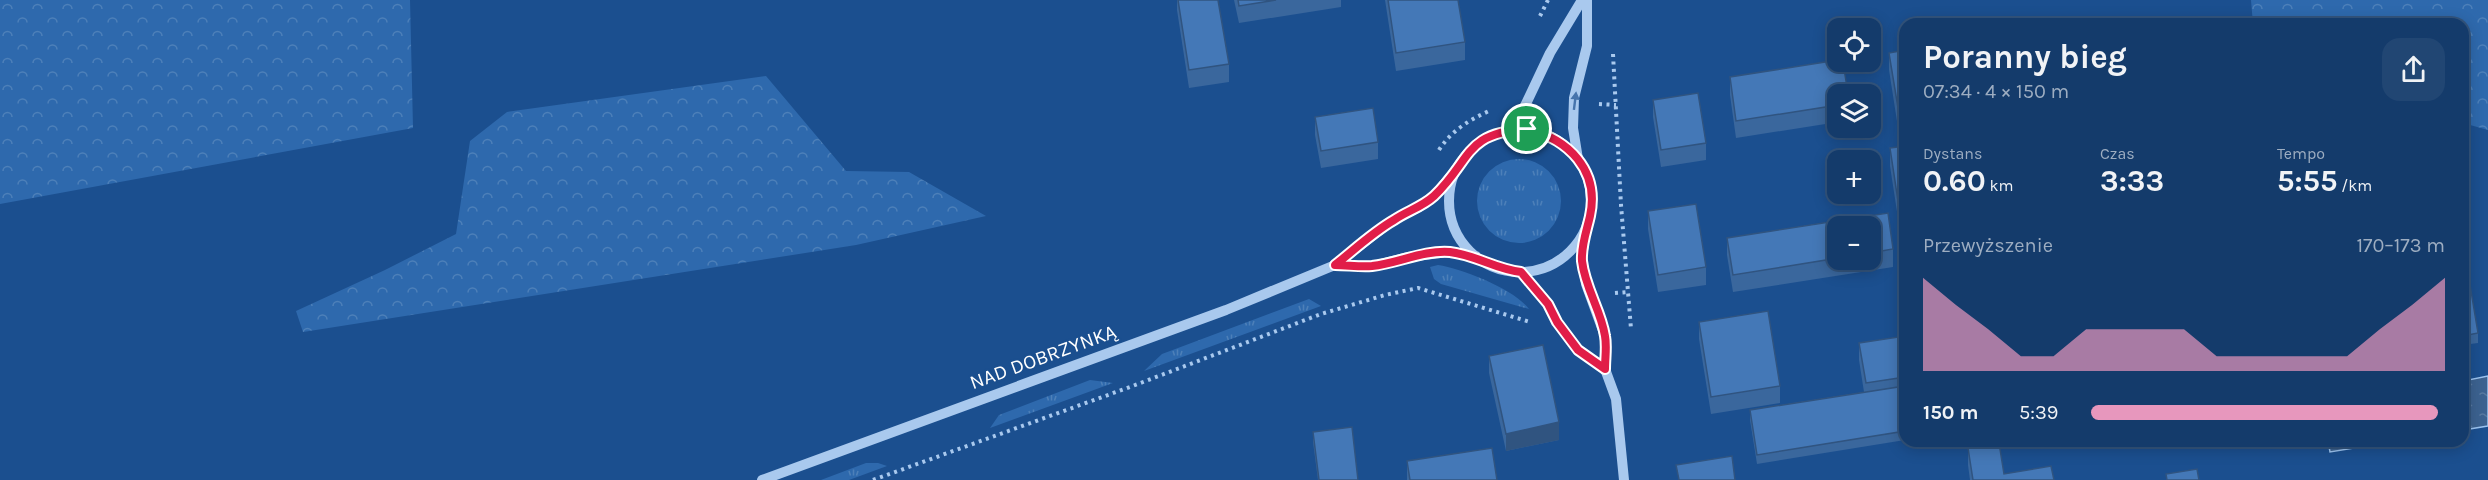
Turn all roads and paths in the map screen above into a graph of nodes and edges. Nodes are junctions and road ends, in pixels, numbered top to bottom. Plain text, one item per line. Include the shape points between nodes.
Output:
1 (1548, 0) edge
2 (1582, 0) edge
3 (1587, 0) edge
4 (1536, 25) dead end
5 (1614, 54) dead end
6 (1491, 110) dead end
7 (1507, 130) junction
8 (1578, 159) junction
9 (1433, 160) dead end
10 (1455, 171) junction
11 (1585, 231) junction
12 (1476, 256) junction
13 (1335, 265) junction
14 (1521, 272) junction
15 (1539, 325) dead end
16 (1631, 330) dead end
17 (1605, 369) junction
18 (762, 480) edge
19 (873, 480) edge
20 (1624, 480) edge

1 - 4 path
2 - 7 street via 1550,53 1523,110
8 -> 3 street via 1574,108 1587,46
5 - 16 path
6 - 9 path via 1460,127
7 - 8 street via 1547,134
7 - 10 street via 1476,145
8 - 11 street via 1586,172 1592,200
10 - 12 street via 1450,198 1454,226
10 - 13 street, NAD DOBRZYNKĄ via 1419,207 1394,220
11 - 14 street via 1577,244 1552,265
11 - 17 street via 1582,259 1586,284 1605,336
12 - 13 street, NAD DOBRZYNKĄ via 1448,252 1372,266
12 - 14 street via 1489,265
13 - 18 street, NAD DOBRZYNKĄ via 1226,310
14 - 17 street via 1578,350
15 - 19 path via 1418,288 1384,295 1321,314
17 - 20 street via 1616,399

